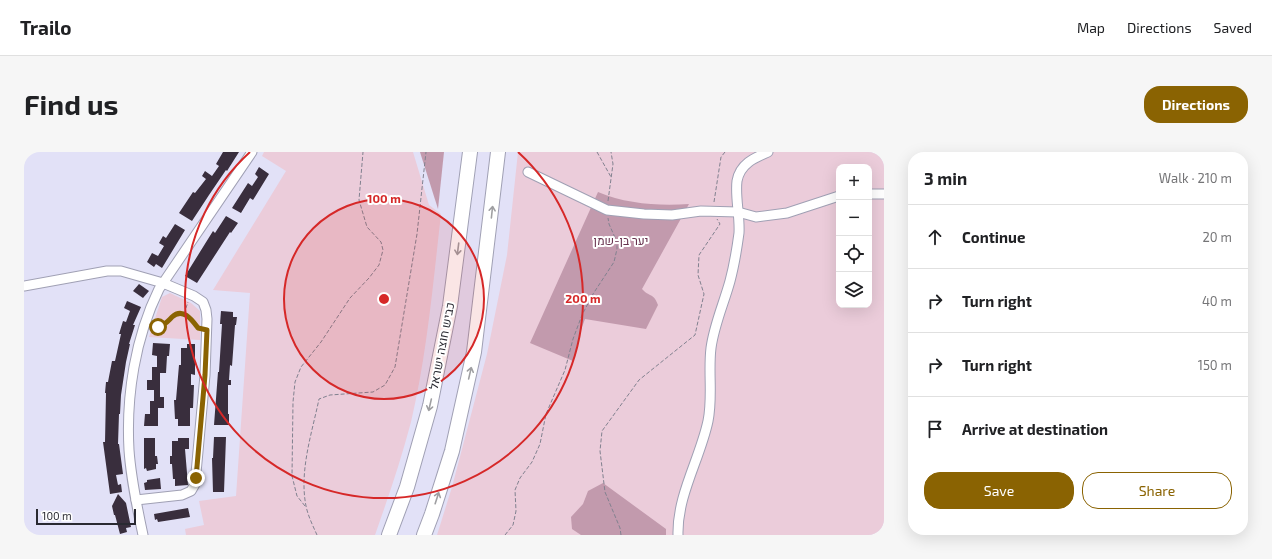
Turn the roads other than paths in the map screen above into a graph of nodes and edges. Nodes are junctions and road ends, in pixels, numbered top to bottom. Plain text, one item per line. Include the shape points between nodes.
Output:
1 (252, 152) edge
2 (470, 152) edge
3 (498, 152) edge
4 (768, 152) edge
5 (528, 172) dead end
6 (872, 194) edge
7 (884, 194) edge
8 (836, 197) edge
9 (738, 212) junction
10 (163, 282) junction
11 (24, 286) edge
12 (136, 500) junction
13 (143, 535) edge
14 (389, 535) edge
15 (424, 535) edge
16 (678, 535) edge

1 - 10 street
2 -> 14 highway, כביש חוצה ישראל via 450,306 430,406 407,487
15 -> 3 highway via 452,451 474,352
4 - 9 street via 743,166 737,181
5 - 9 street via 607,210 672,215 701,211
6 - 7 street
8 - 9 street via 787,213 756,217
9 - 16 street via 739,233 730,280 711,348 708,420 680,508
10 - 11 street via 114,270
10 - 12 street via 149,309 131,384 129,451
10 - 12 street via 199,299 207,314 196,478 194,489 182,495
12 - 13 street

